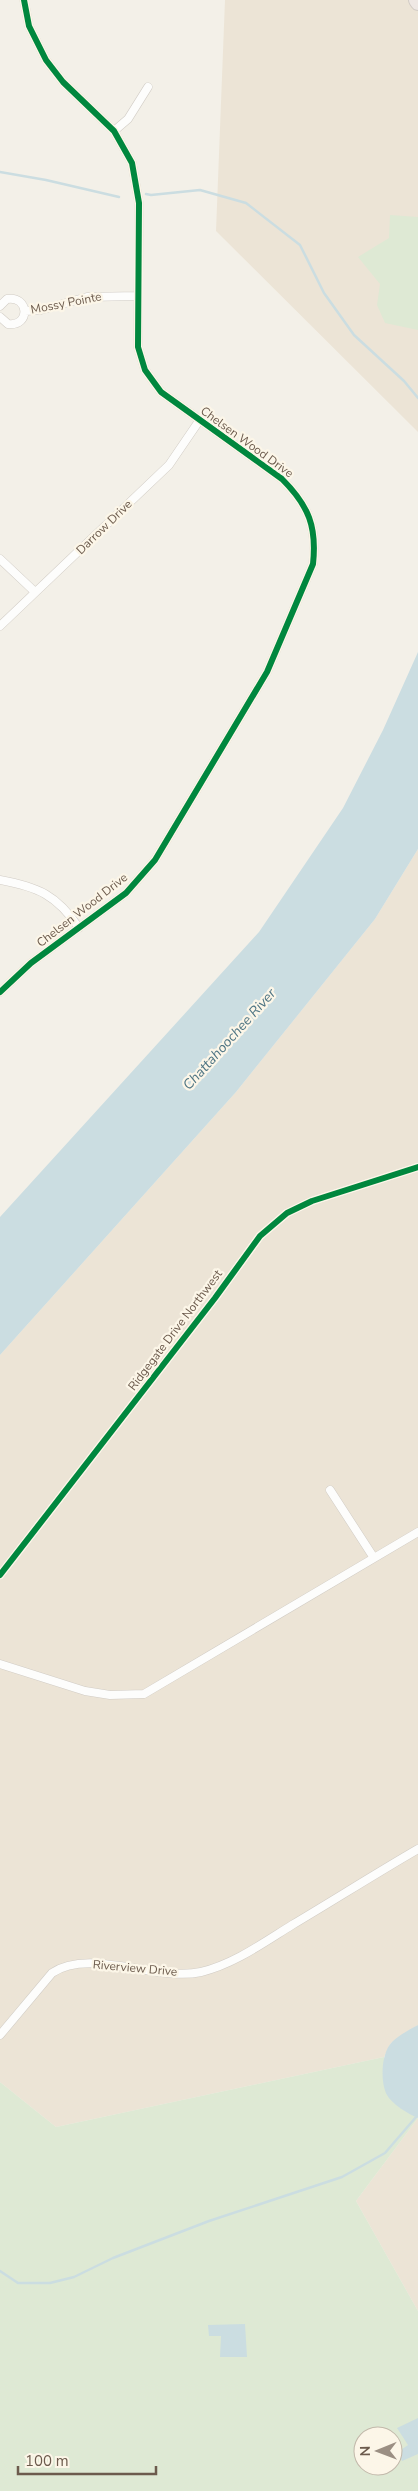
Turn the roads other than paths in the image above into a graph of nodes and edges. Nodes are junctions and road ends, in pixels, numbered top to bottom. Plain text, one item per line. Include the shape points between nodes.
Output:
1 (24, 0) edge
2 (148, 87) dead end
3 (114, 131) junction
4 (137, 296) junction
5 (0, 306) edge
6 (25, 311) junction
7 (0, 317) edge
8 (199, 421) junction
9 (0, 559) edge
10 (36, 592) junction
11 (0, 626) edge
12 (0, 880) edge
13 (80, 928) junction
14 (0, 992) edge
15 (418, 1167) edge
16 (330, 1490) dead end
17 (418, 1532) edge
18 (374, 1558) junction
19 (0, 1575) edge
20 (0, 1664) edge
21 (418, 1849) edge
22 (0, 2035) edge

1 - 3 street, Chelsen Wood Drive via 26,17 46,60 63,82
2 - 3 street via 128,119
3 - 4 street, Chelsen Wood Drive via 132,163 138,188
4 - 6 street, Mossy Pointe via 87,297
4 - 8 street, Chelsen Wood Drive via 138,347 144,370 160,392
5 - 6 street, Mossy Pointe via 7,299 16,299
6 - 7 street, Mossy Pointe via 23,319 16,324 8,324
8 - 10 street, Darrow Drive via 169,465
8 - 13 street, Chelsen Wood Drive via 282,479 296,493 313,526 313,564 267,672 155,860 126,893
9 - 10 street
10 - 11 street, Darrow Drive
12 - 13 street via 41,890 69,912
13 - 14 street, Chelsen Wood Drive via 31,963
15 - 19 street, Ridgegate Drive Northwest via 312,1201 287,1213 260,1236
16 - 18 street
17 - 18 street
18 - 20 street via 144,1694 110,1695 84,1691
21 - 22 street, Riverview Drive via 240,1957 200,1972 165,1974 81,1963 61,1967 52,1973

